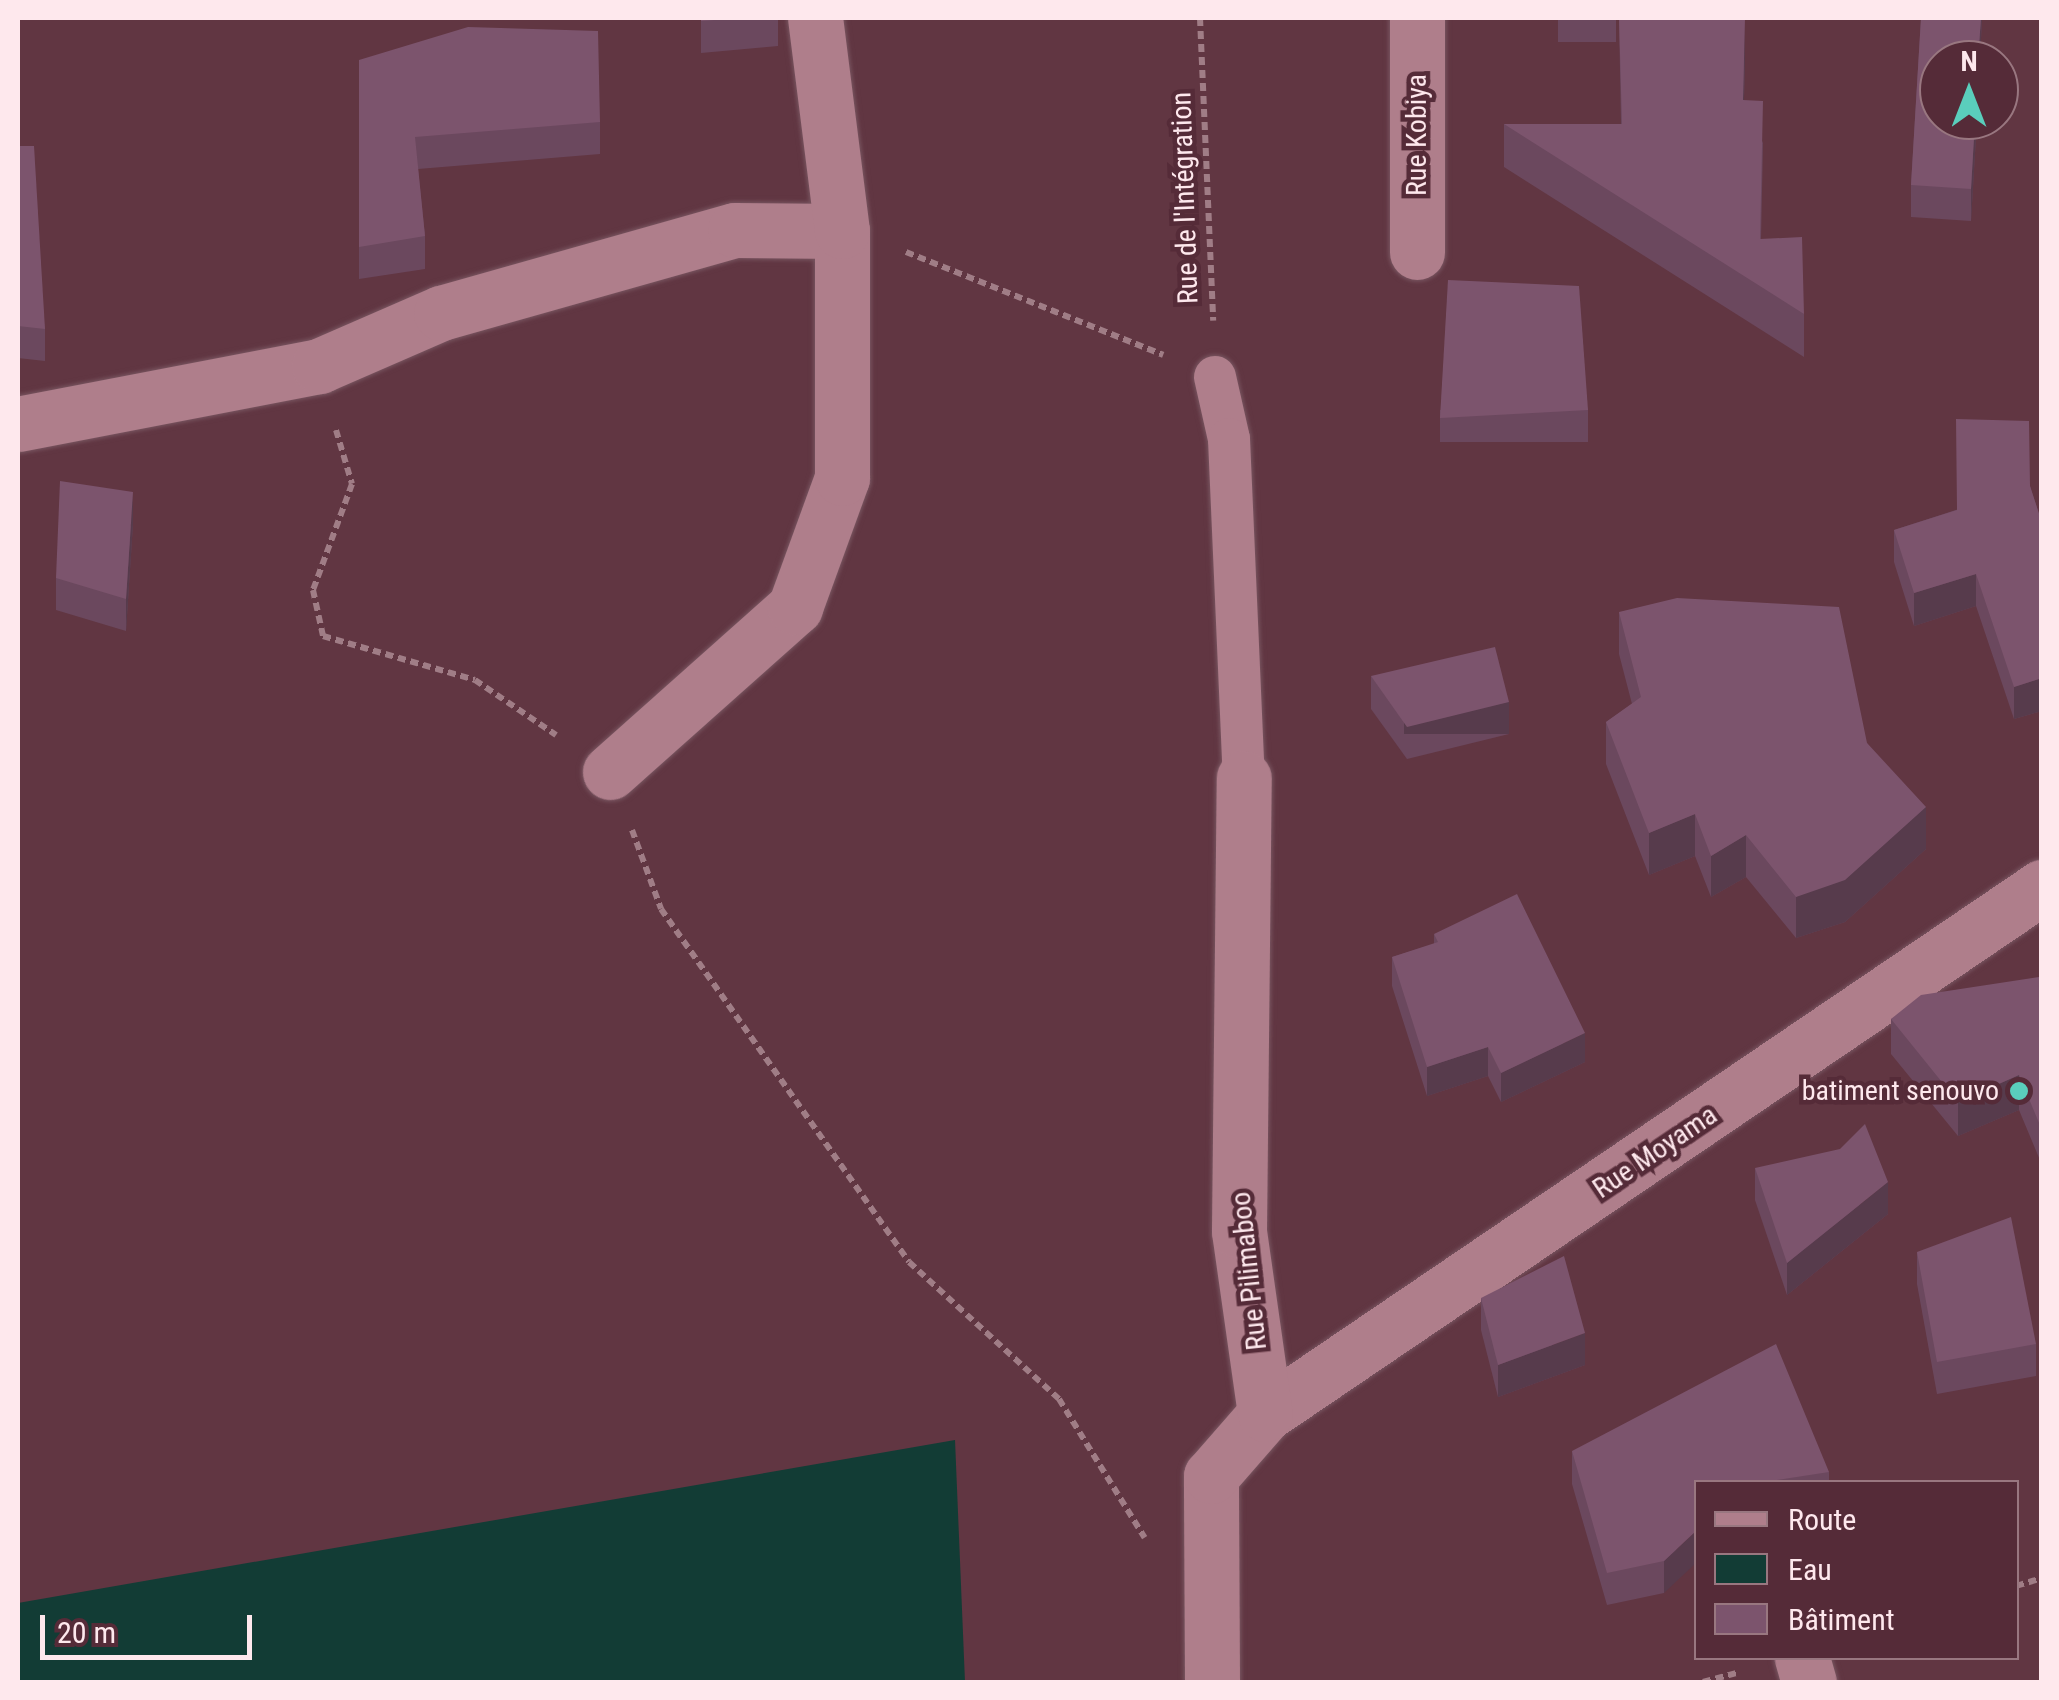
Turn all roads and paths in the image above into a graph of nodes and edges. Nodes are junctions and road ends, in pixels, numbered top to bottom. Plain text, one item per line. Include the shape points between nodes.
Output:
1 (814, 18) edge
2 (1200, 18) edge
3 (1416, 18) edge
4 (842, 231) junction
5 (1418, 252) dead end
6 (319, 366) junction
7 (1215, 378) junction
8 (18, 424) edge
9 (610, 772) junction
10 (1244, 778) joint
11 (2035, 897) edge
12 (1265, 1414) junction
13 (1154, 1552) dead end
14 (1212, 1682) edge

1 - 4 street
2 - 7 path, Rue de l'Intégration
3 - 5 street, Rue Kobiya
4 - 6 street via 734,230 440,313
4 - 7 path via 977,276
4 - 9 street via 842,478 796,607
6 - 8 street
6 - 9 path via 352,484 313,590 324,636 474,680
7 - 10 lane via 1229,440
9 - 13 path via 661,909 909,1262 1059,1399
10 - 12 street, Rue Pilimaboo via 1240,1230
11 - 12 street, Rue Moyama
12 - 14 street via 1211,1476

